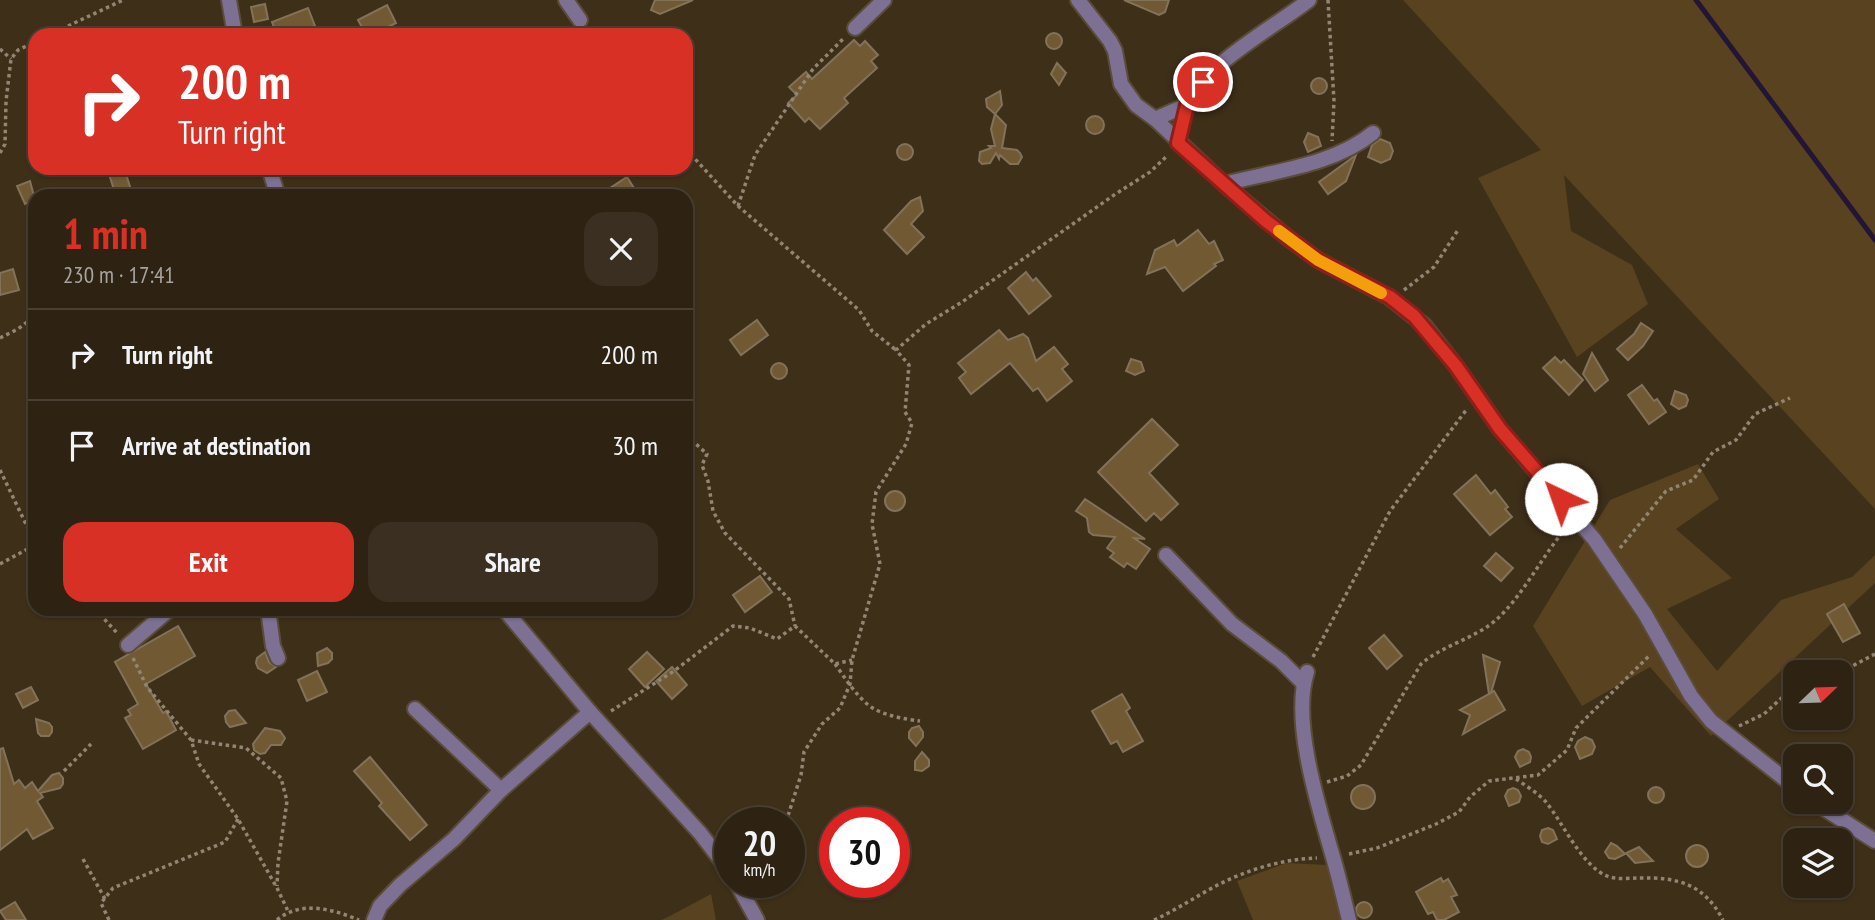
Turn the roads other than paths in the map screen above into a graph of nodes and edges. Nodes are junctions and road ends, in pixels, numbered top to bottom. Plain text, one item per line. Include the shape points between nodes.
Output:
1 (229, 0) edge
2 (566, 0) edge
3 (884, 0) edge
4 (1078, 0) edge
5 (1309, 0) edge
6 (580, 20) dead end
7 (855, 27) road end
8 (234, 28) edge
9 (1187, 105) junction
10 (1155, 119) junction
11 (1373, 133) dead end
12 (1178, 143) junction
13 (1224, 184) junction
14 (1166, 555) dead end
15 (162, 616) edge
16 (269, 616) edge
17 (510, 616) edge
18 (128, 645) dead end
19 (278, 658) dead end
20 (415, 709) dead end
21 (594, 716) junction
22 (1783, 779) edge
23 (501, 790) junction
24 (1833, 814) edge
25 (1875, 841) edge
26 (714, 851) edge
27 (745, 898) edge
28 (374, 920) edge
29 (757, 920) edge
30 (1349, 920) edge

1 - 8 street
2 - 6 street
3 - 7 street
4 - 10 street via 1110,41 1126,92
5 - 9 street via 1212,73
9 - 10 street
9 - 12 street
10 - 12 street
11 - 13 street via 1331,157
12 - 13 street
13 - 22 street via 1318,260 1390,297 1424,325 1519,452 1609,560 1690,696 1711,721
14 - 30 street via 1232,624 1305,677 1302,718 1314,786
15 - 18 street
16 - 19 street
17 - 21 street
20 - 23 street
21 - 23 street
21 - 26 street
23 - 28 street via 380,906
24 - 25 street
27 - 29 street

